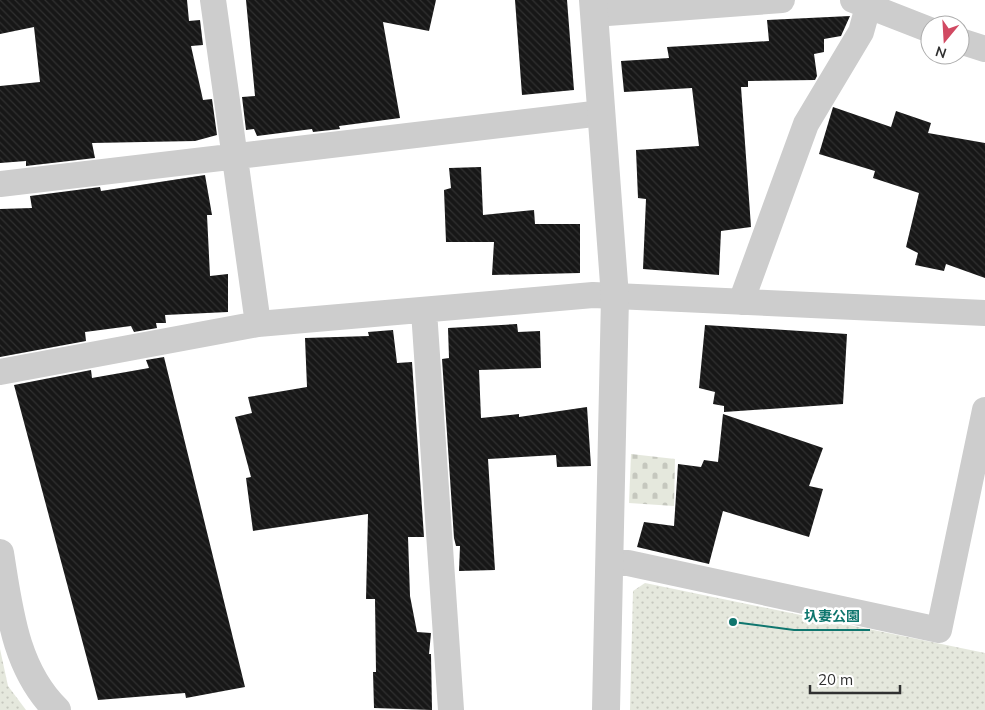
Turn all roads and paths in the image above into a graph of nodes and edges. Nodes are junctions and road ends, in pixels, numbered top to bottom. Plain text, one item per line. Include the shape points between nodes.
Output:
1 (214, 0) edge
2 (782, 0) edge
3 (863, 2) edge
4 (593, 7) edge
5 (920, 26) edge
6 (970, 44) edge
7 (985, 49) edge
8 (602, 113) junction
9 (236, 157) junction
10 (0, 184) edge
11 (615, 297) junction
12 (741, 302) junction
13 (424, 311) junction
14 (985, 313) edge
15 (258, 324) junction
16 (0, 372) edge
17 (985, 410) edge
18 (0, 553) edge
19 (609, 563) junction
20 (57, 710) edge
21 (451, 710) edge
22 (606, 710) edge

1 - 9 street
2 - 4 street
3 - 5 street
3 - 12 street via 861,32 806,124
4 - 8 street
6 - 7 street
8 - 9 street
8 - 11 street
9 - 10 street
9 - 15 street
11 - 12 street
11 - 13 street via 593,295
11 - 19 street
12 - 14 street
13 - 15 street
13 - 21 street
15 - 16 street
17 - 19 street via 940,630 628,564
18 - 20 street via 19,650 29,674
19 - 22 street

